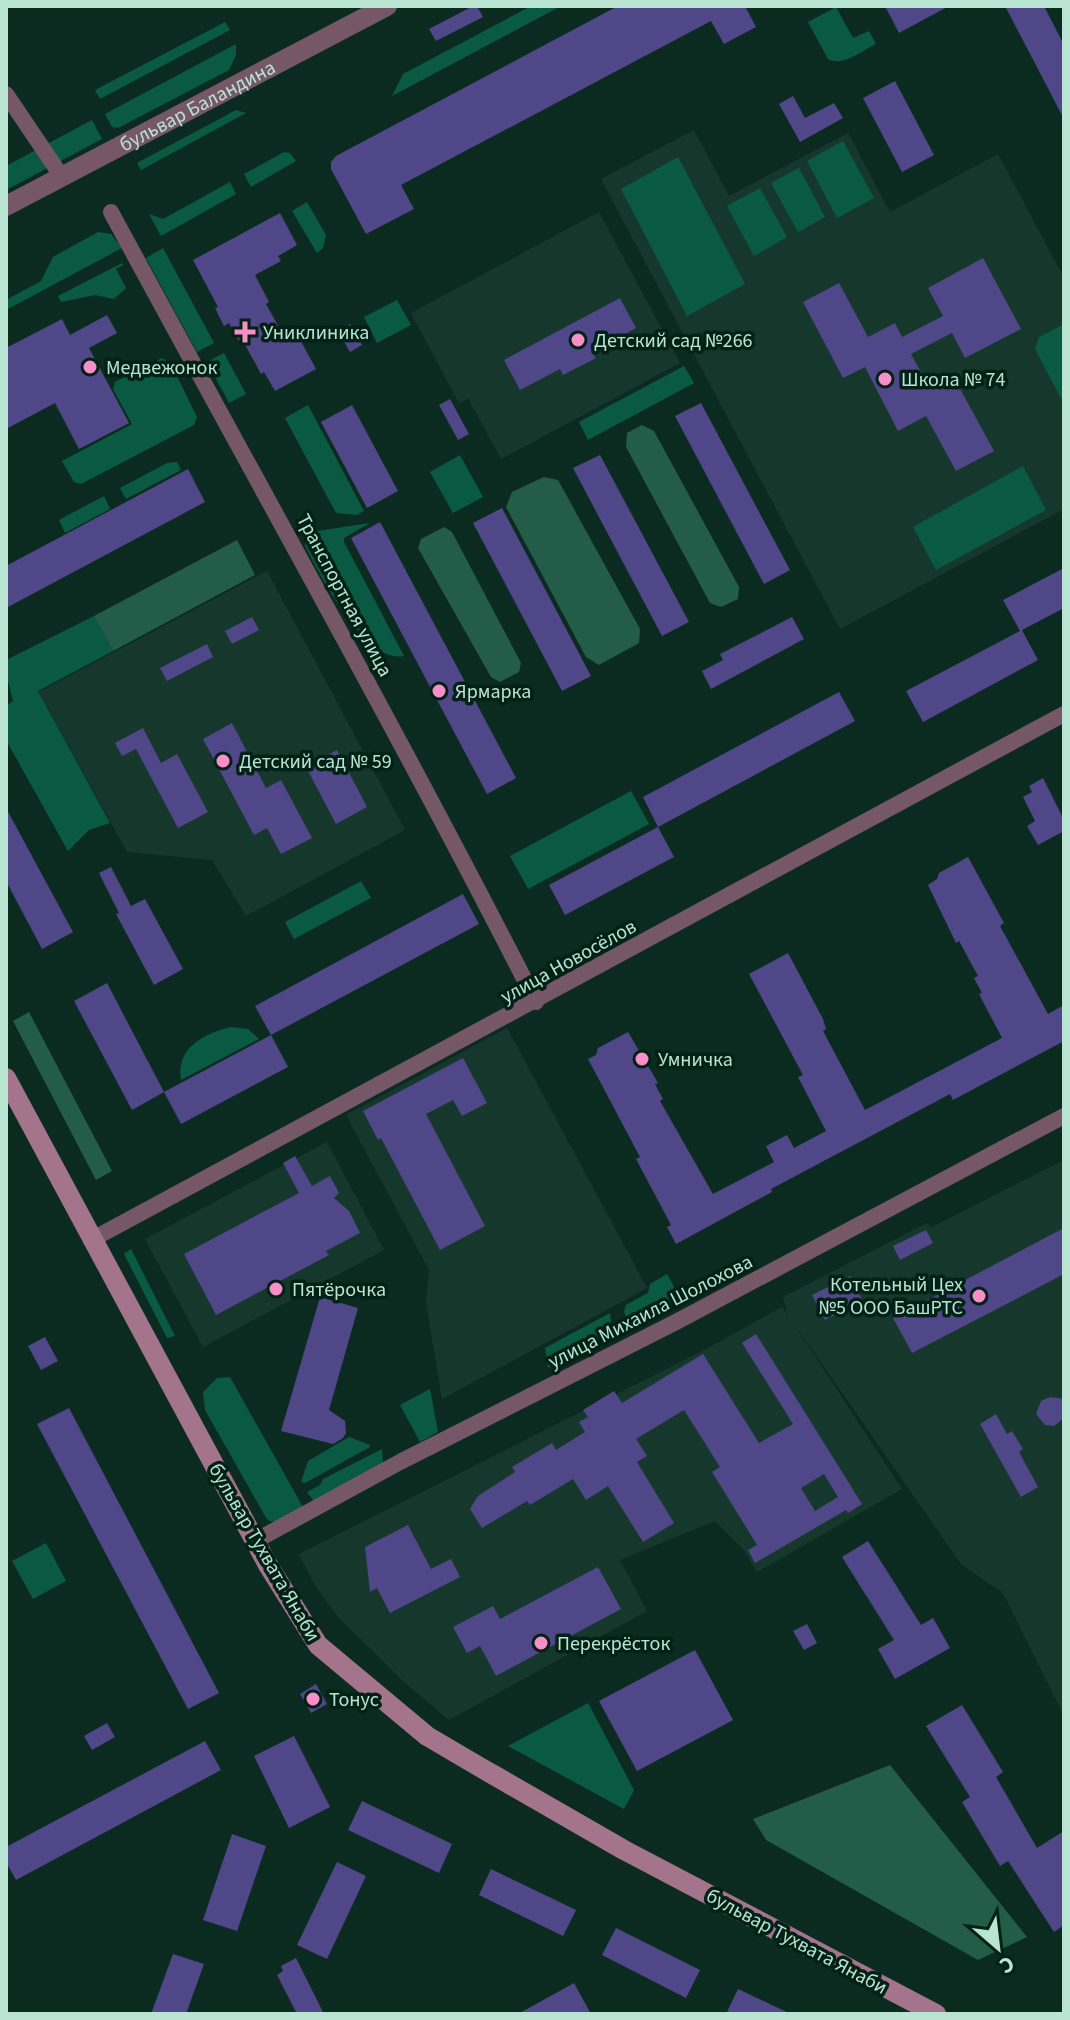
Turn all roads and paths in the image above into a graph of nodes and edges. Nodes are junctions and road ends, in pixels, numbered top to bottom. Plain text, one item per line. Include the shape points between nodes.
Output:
1 (387, 6) edge
2 (6, 94) edge
3 (62, 177) junction
4 (6, 206) edge
5 (111, 212) dead end
6 (1064, 714) edge
7 (536, 1002) junction
8 (6, 1078) edge
9 (1064, 1116) edge
10 (91, 1240) junction
11 (255, 1541) junction
12 (936, 2014) edge

1 - 3 street, бульвар Баландина
2 - 3 street
3 - 4 street, бульвар Баландина
5 - 7 street, Транспортная улица via 282,520
6 - 7 street, улица Новосёлов
7 - 10 street, улица Новосёлов
8 - 10 main road, бульвар Тухвата Янаби
9 - 11 street, улица Михаила Шолохова
10 - 11 main road, бульвар Тухвата Янаби
11 - 12 main road, бульвар Тухвата Янаби via 318,1645 427,1736 624,1850

